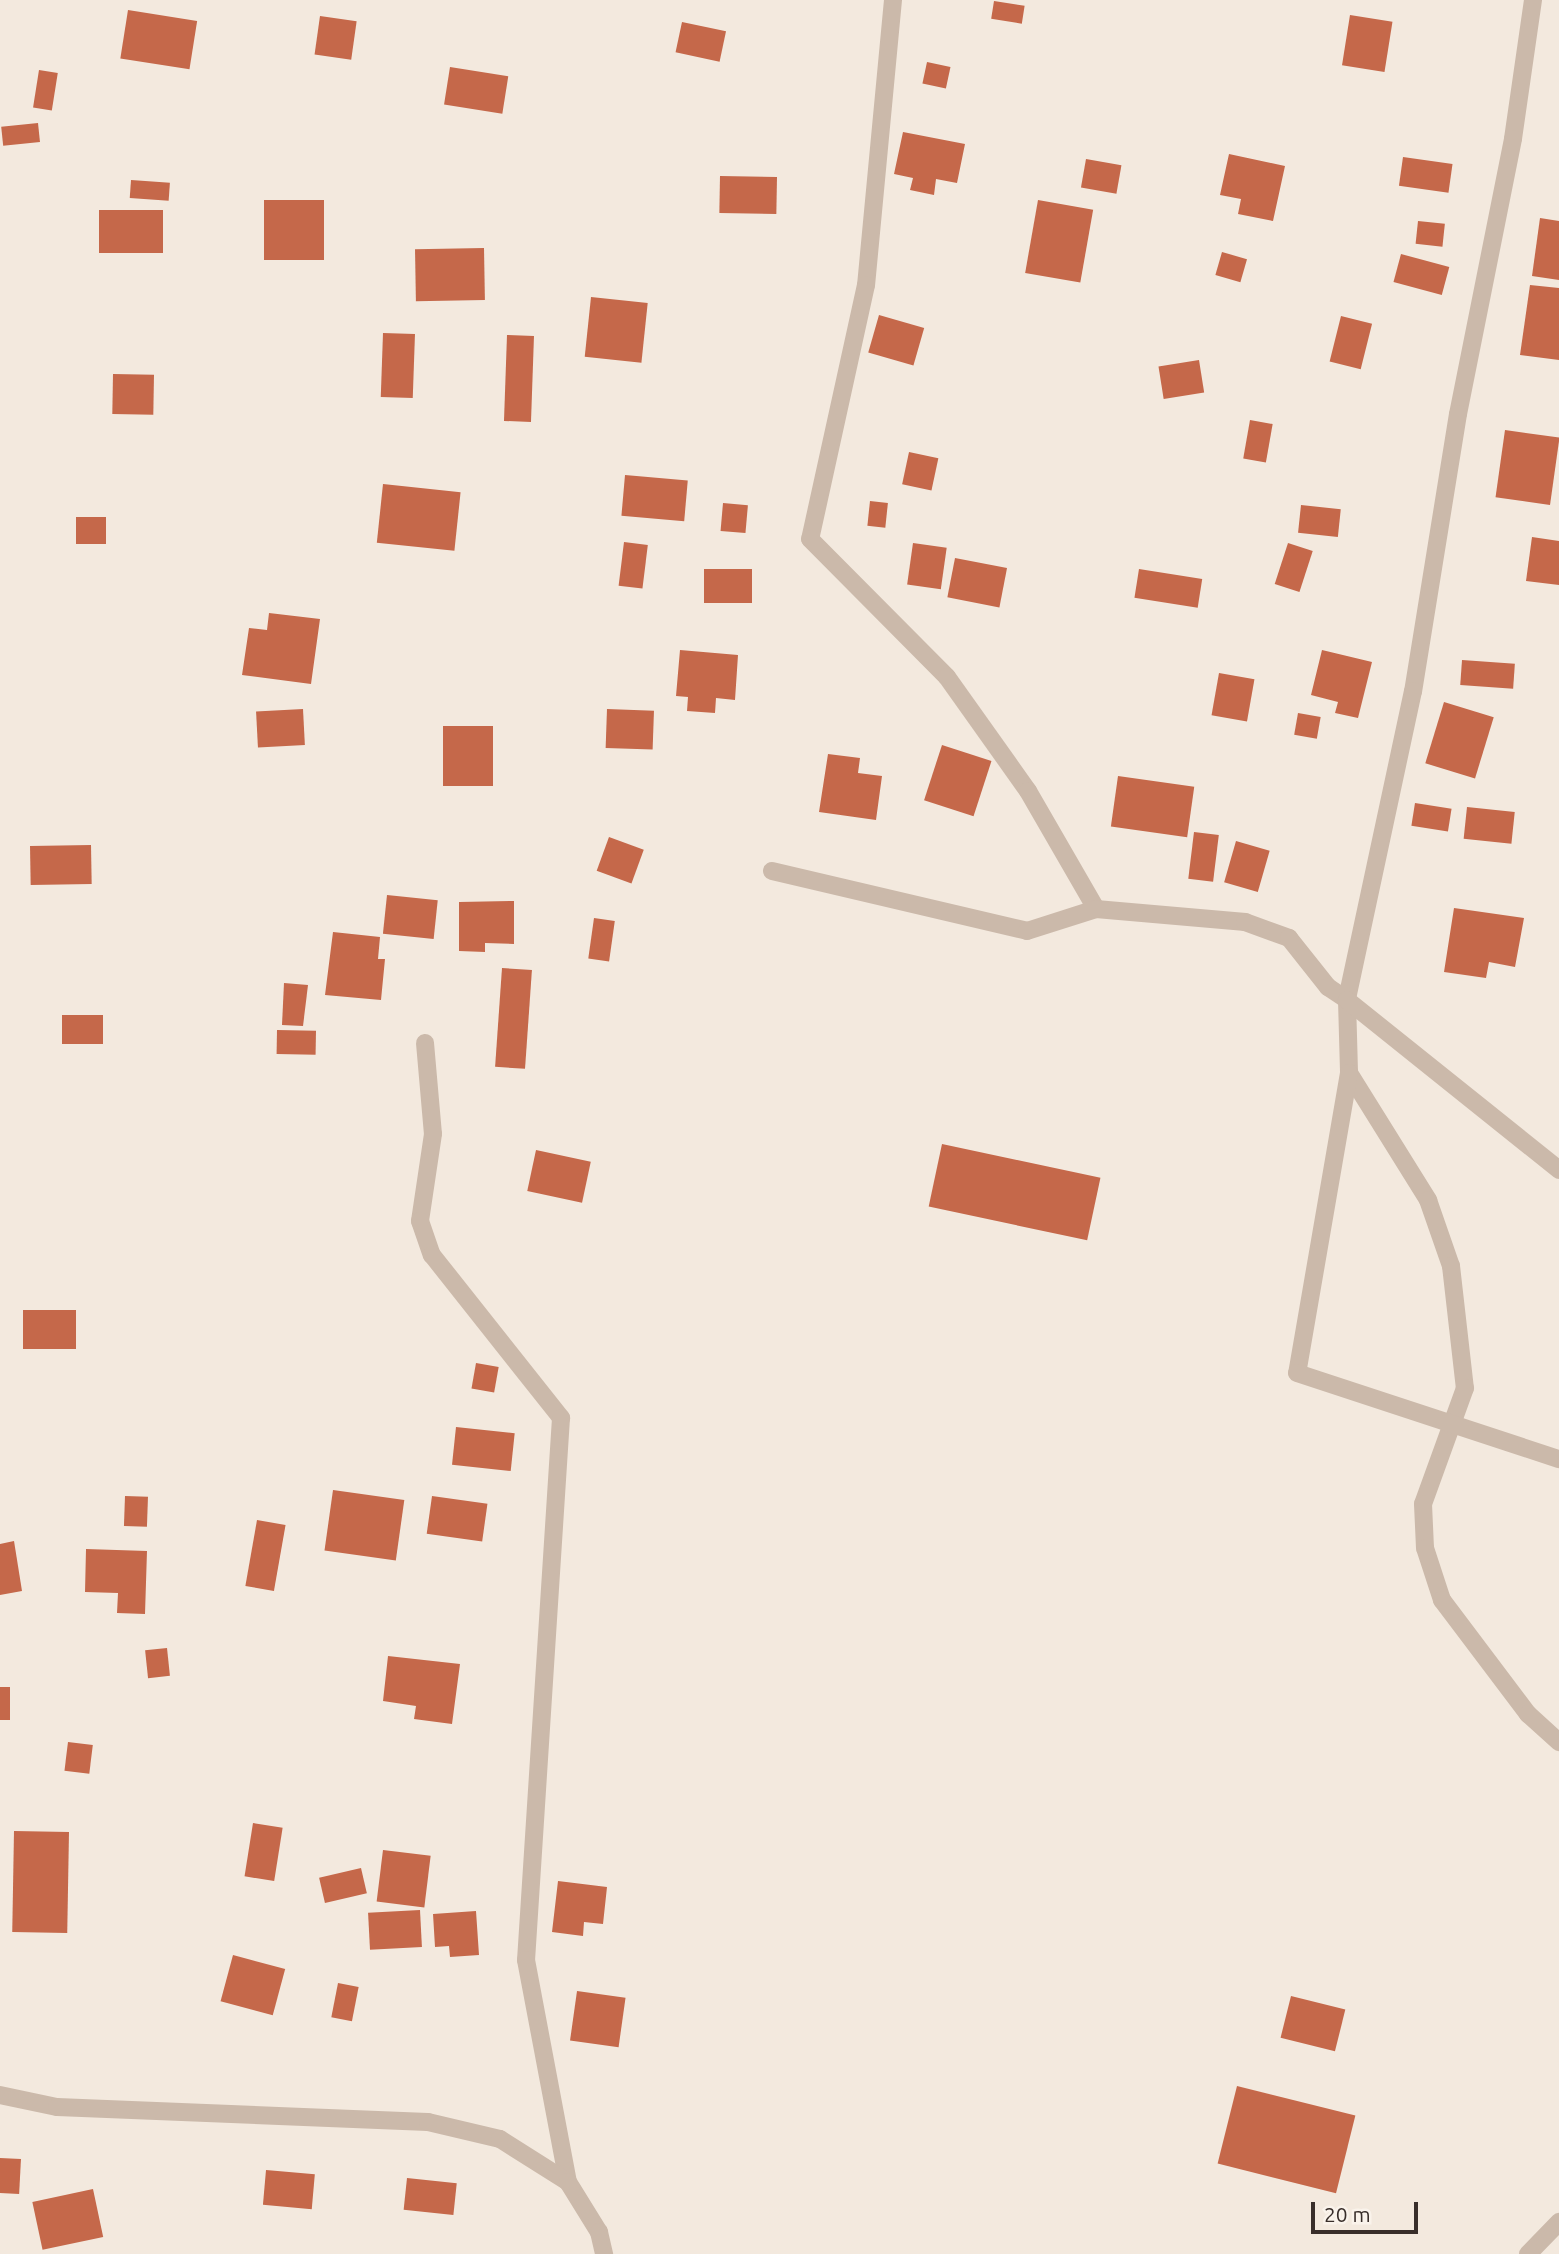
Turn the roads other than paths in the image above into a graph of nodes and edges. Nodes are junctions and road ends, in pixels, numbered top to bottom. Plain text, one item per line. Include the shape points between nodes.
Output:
1 (893, 0) edge
2 (1533, 0) edge
3 (772, 871) dead end
4 (1096, 909) junction
5 (1347, 1000) junction
6 (425, 1043) dead end
7 (1349, 1073) junction
8 (1559, 1170) edge
9 (1452, 1424) junction
10 (1559, 1459) edge
11 (1559, 1742) edge
12 (0, 2095) edge
13 (568, 2182) junction
14 (1559, 2222) edge
15 (604, 2254) edge
16 (1528, 2254) edge

1 - 4 street via 866,285 810,539 947,677 1028,791
2 - 5 street via 1513,139 1458,414 1413,691
3 - 4 street via 1027,931
4 - 5 street via 1245,922 1289,938 1328,987
5 - 7 street
5 - 8 street
6 - 13 street via 433,1134 420,1221 432,1255 561,1418 526,1960
7 - 9 street via 1428,1200 1451,1266 1465,1388
7 - 9 street via 1297,1373
9 - 10 street
9 - 11 street via 1423,1504 1425,1548 1442,1600 1528,1714
12 - 13 street via 57,2107 428,2122 500,2138
13 - 15 street via 599,2232
14 - 16 street

